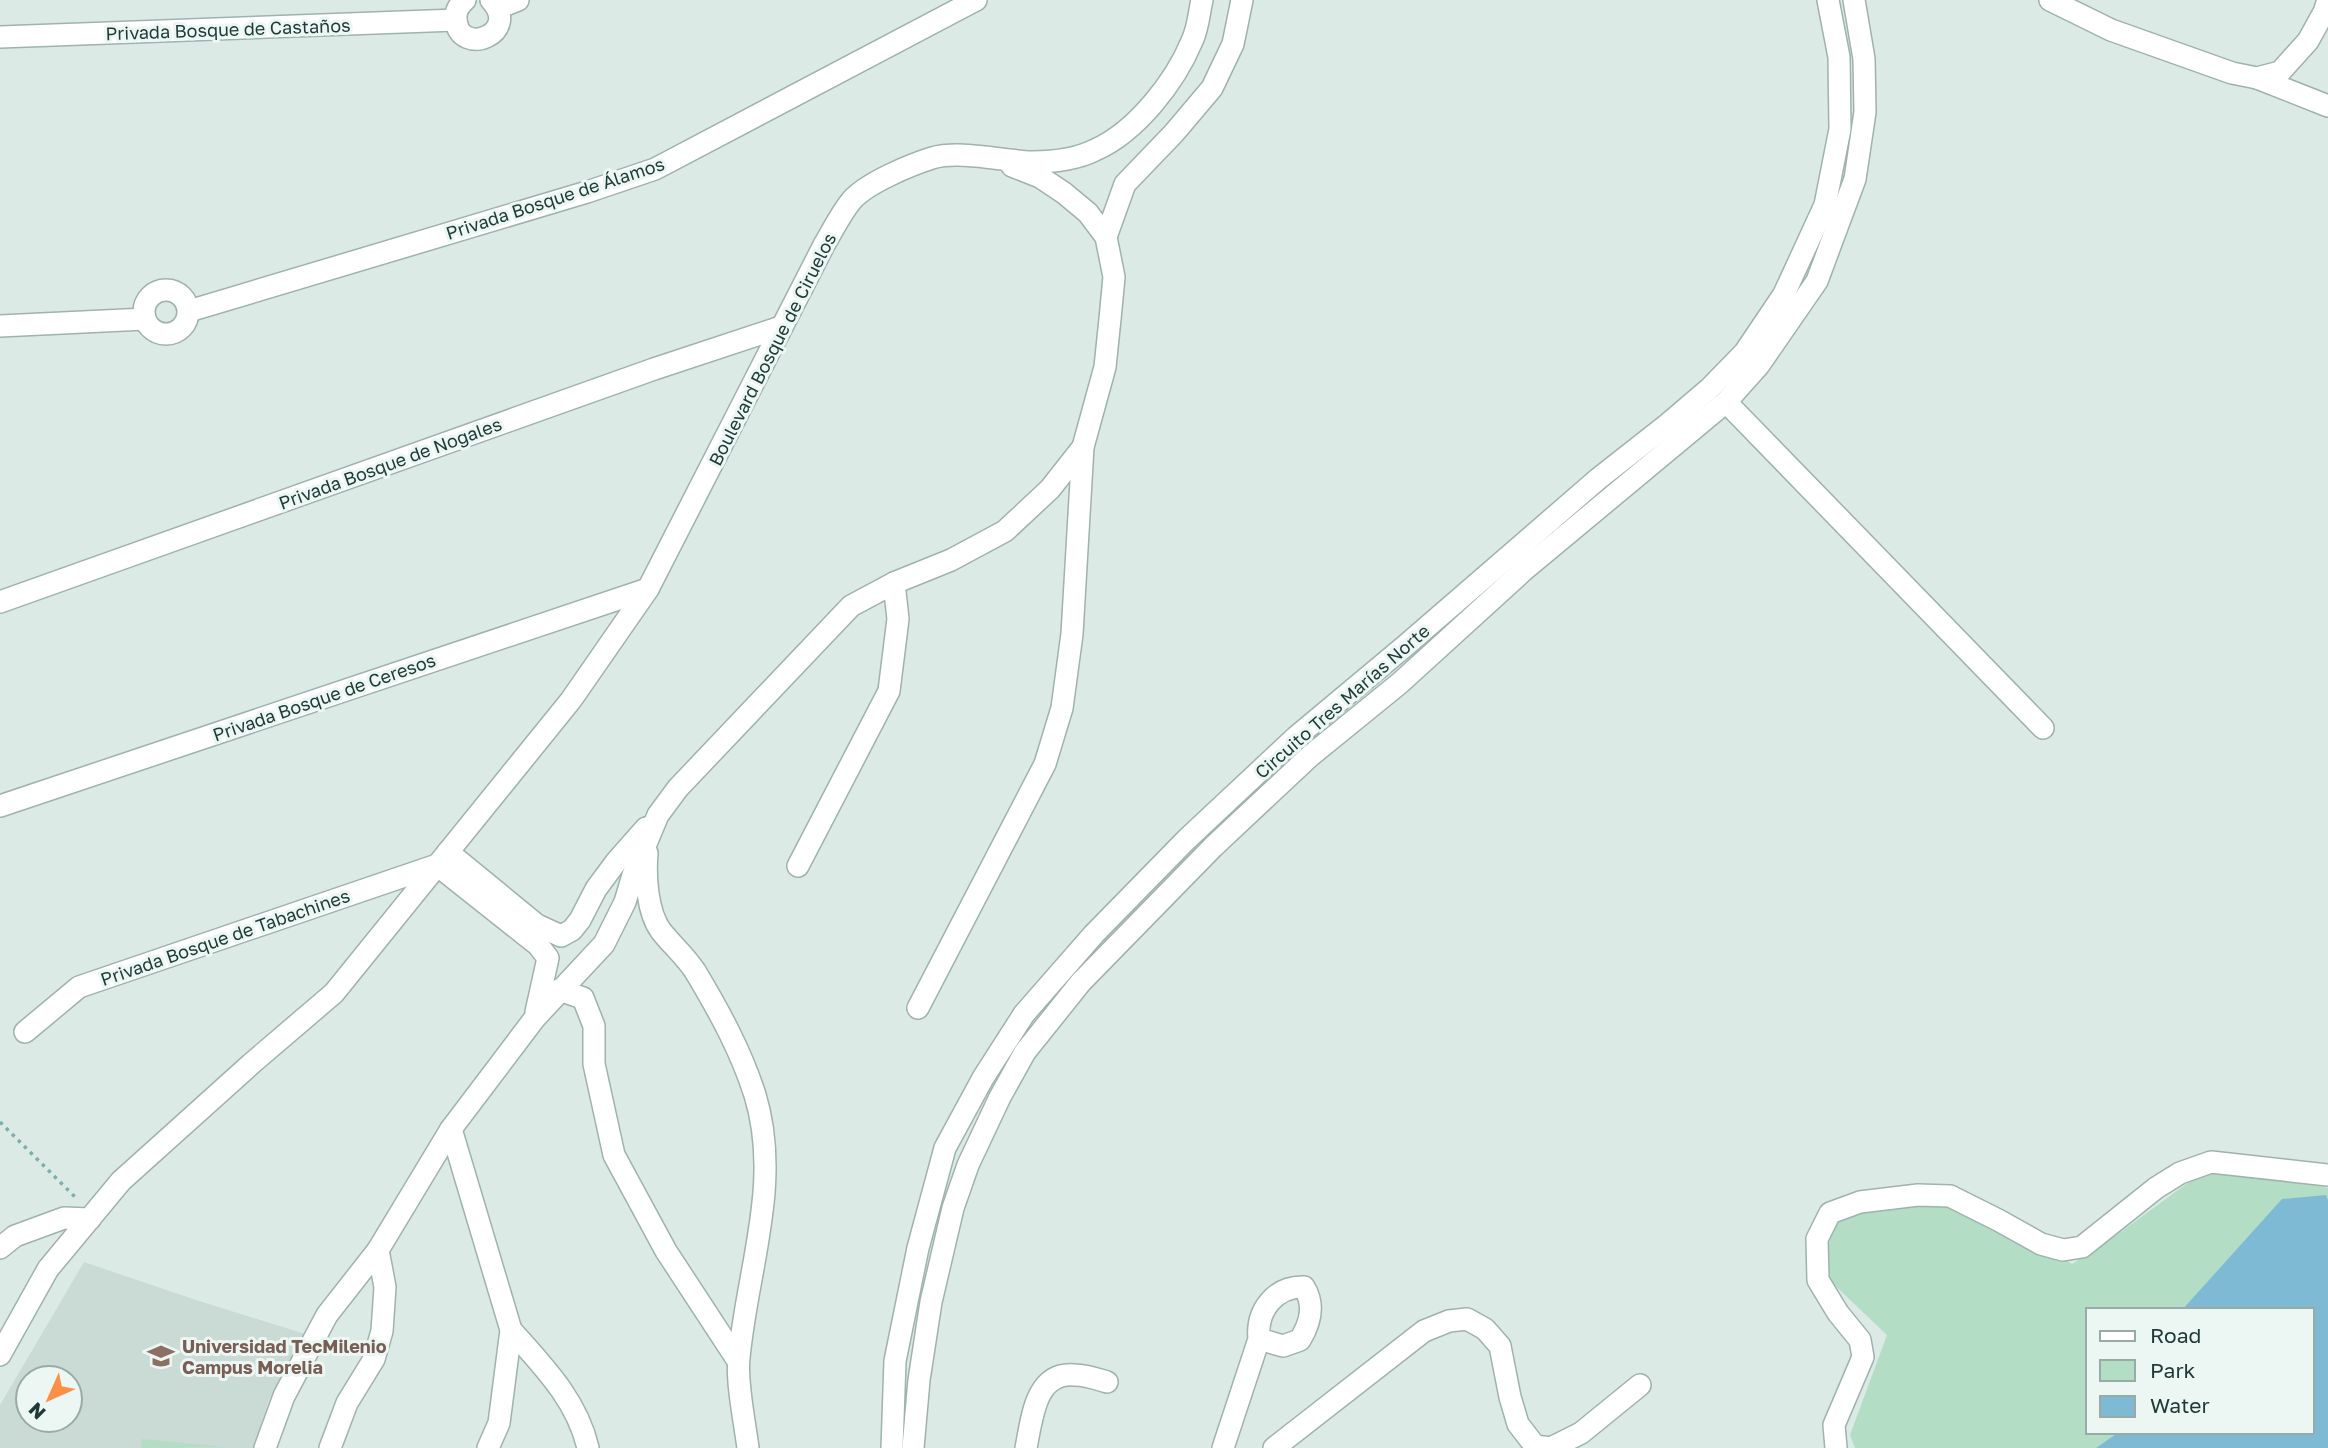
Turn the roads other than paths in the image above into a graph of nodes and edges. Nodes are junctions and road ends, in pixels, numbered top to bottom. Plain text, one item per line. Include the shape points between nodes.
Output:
1 (465, 0) edge
2 (518, 0) edge
3 (976, 0) edge
4 (1202, 0) edge
5 (1241, 0) edge
6 (1828, 0) edge
7 (1853, 0) edge
8 (2050, 0) edge
9 (2328, 0) edge
10 (494, 4) edge
11 (456, 20) junction
12 (0, 37) edge
13 (2258, 78) junction
14 (2328, 106) edge
15 (989, 157) junction
16 (1106, 237) junction
17 (1798, 267) junction
18 (1817, 281) junction
19 (189, 312) junction
20 (145, 319) junction
21 (0, 326) edge
22 (782, 327) junction
23 (1726, 402) junction
24 (1083, 447) junction
25 (894, 583) junction
26 (648, 589) junction
27 (0, 602) edge
28 (2043, 728) dead end
29 (1296, 737) junction
30 (1309, 757) junction
31 (0, 806) edge
32 (659, 815) junction
33 (648, 837) junction
34 (443, 858) junction
35 (798, 866) dead end
36 (559, 990) junction
37 (918, 1008) dead end
38 (535, 1018) junction
39 (25, 1032) dead end
40 (451, 1129) junction
41 (2328, 1175) edge
42 (91, 1217) junction
43 (0, 1248) edge
44 (378, 1250) junction
45 (511, 1330) junction
46 (1259, 1339) dead end
47 (0, 1355) edge
48 (738, 1361) junction
49 (1107, 1382) dead end
50 (1640, 1385) dead end
51 (265, 1448) edge
52 (330, 1448) edge
53 (488, 1448) edge
54 (588, 1448) edge
55 (748, 1448) edge
56 (892, 1448) edge
57 (913, 1448) edge
58 (1026, 1448) edge
59 (1223, 1448) edge
60 (1274, 1448) edge
61 (1836, 1448) edge

1 - 11 street
2 - 10 street
3 - 19 street, Privada Bosque de Álamos via 655,169
4 - 15 street, Boulevard Bosque de Ciruelos via 1194,39 1176,75 1126,129 1096,150 1066,159 1032,162
5 - 16 street via 1233,44 1212,88 1125,184
6 - 17 street, Circuito Tres Marías Norte via 1839,57 1840,129 1825,205
7 - 18 street, Circuito Tres Marías Norte via 1864,59 1865,112 1855,178
8 - 13 street via 2111,30 2232,74
9 - 13 street via 2308,41 2280,72
10 - 11 street via 500,16 495,30 482,39 462,33
11 - 12 street, Privada Bosque de Castaños
13 - 14 street
15 - 16 street via 1040,177 1064,193
15 - 22 street, Boulevard Bosque de Ciruelos via 934,158 888,175 854,198
16 - 24 street via 1114,277 1105,367
17 - 18 street
17 - 29 street, Circuito Tres Marías Norte via 1745,352 1709,388
18 - 23 street, Circuito Tres Marías Norte via 1759,365
19 - 20 street via 184,326 168,335 155,332
19 - 20 street via 177,292 158,291 145,304
20 - 21 street
22 - 26 street, Boulevard Bosque de Ciruelos
22 - 27 street, Privada Bosque de Nogales
23 - 28 street
23 - 30 street, Circuito Tres Marías Norte
24 - 25 street via 1050,489 1005,531
24 - 37 street via 1072,634 1062,708 1049,753
25 - 32 street via 850,606 678,788
25 - 35 street via 898,619 889,691
26 - 31 street, Privada Bosque de Ceresos
26 - 34 street, Boulevard Bosque de Ciruelos via 571,700
29 - 30 street
29 - 56 street, Circuito Tres Marías Norte via 1094,934 1024,1014 984,1078 945,1148 918,1248 895,1361
30 - 57 street, Circuito Tres Marías Norte via 1081,982 1025,1052 968,1165 953,1208 931,1303
32 - 33 street
32 - 34 street via 616,862 572,930 561,936 537,925
33 - 36 street via 625,902 604,943
33 - 48 street via 645,873 659,929 687,959 727,1024 755,1095 764,1135 765,1194
34 - 38 street via 548,958
34 - 39 street, Privada Bosque de Tabachines via 79,987
34 - 42 street, Boulevard Bosque de Ciruelos via 334,993 121,1181
36 - 38 street
36 - 48 street via 583,998 594,1026 594,1064 614,1155 666,1251
38 - 40 street
40 - 44 street
40 - 45 street
41 - 61 street via 2211,1161 2180,1172 2156,1188 2082,1247 2063,1250 2040,1244 1950,1196 1860,1202 1830,1213 1817,1239 1818,1280 1860,1340 1863,1357 1834,1425
42 - 43 street via 64,1218 15,1237
42 - 47 street, Boulevard Bosque de Ciruelos via 48,1269
44 - 51 street via 327,1315 284,1396
44 - 52 street via 385,1287 382,1331 374,1359 347,1403
45 - 53 street via 499,1423
45 - 54 street via 556,1380 583,1425
46 - 59 street
48 - 55 street
49 - 58 street via 1073,1374 1043,1387
50 - 60 street via 1581,1433 1551,1448 1535,1446 1518,1424 1500,1346 1485,1329 1467,1319 1449,1321 1424,1331

